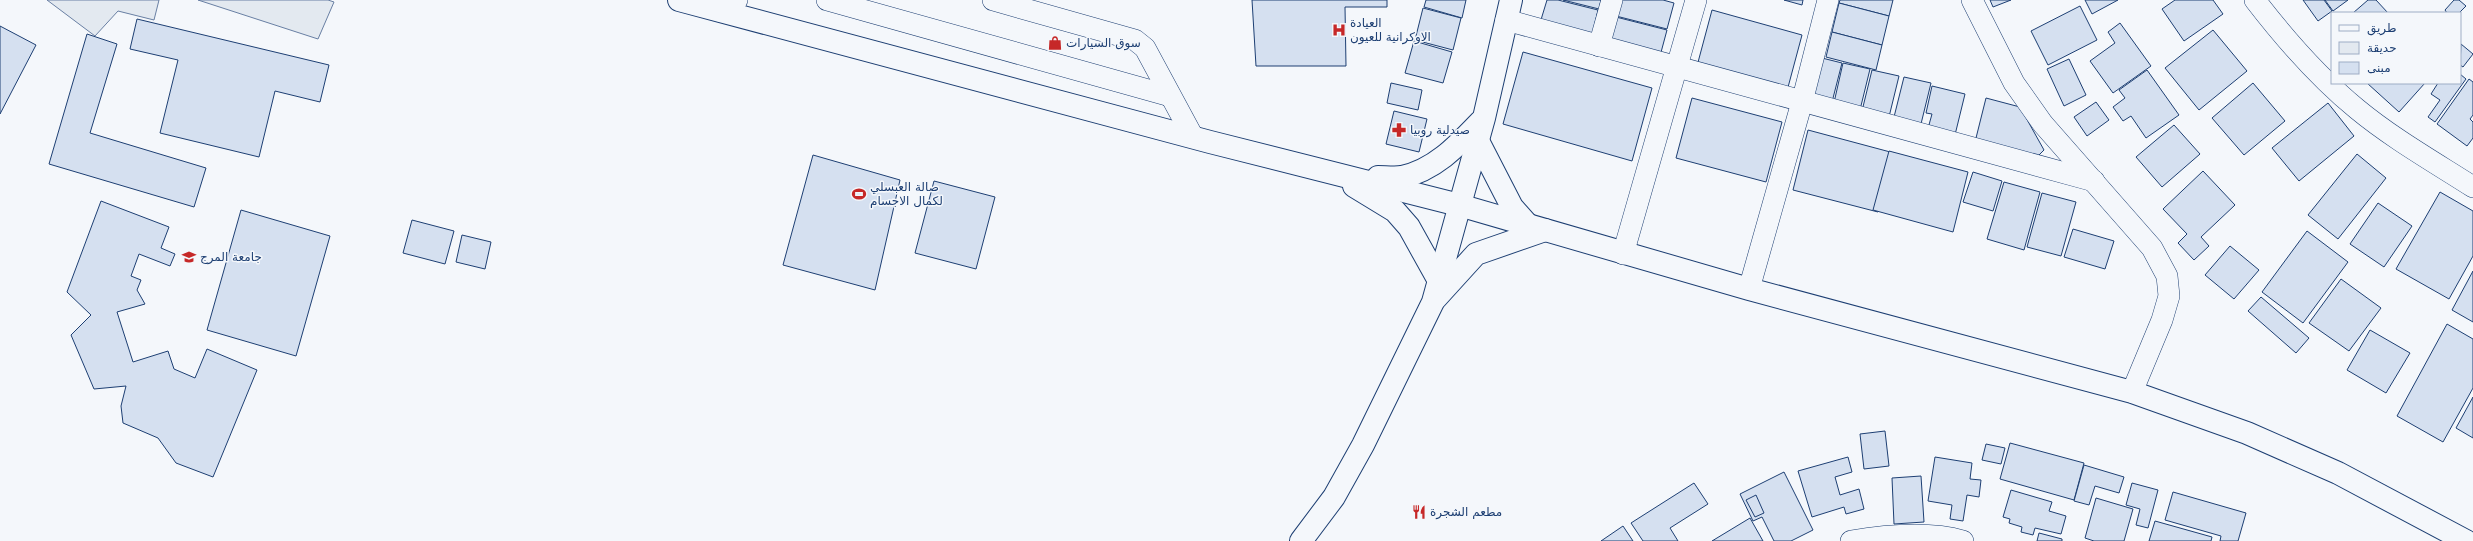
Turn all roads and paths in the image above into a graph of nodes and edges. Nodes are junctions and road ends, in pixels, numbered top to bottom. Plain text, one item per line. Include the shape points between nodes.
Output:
1 (679, 0) edge
2 (827, 0) edge
3 (993, 0) edge
4 (1612, 0) edge
5 (1696, 0) edge
6 (1828, 0) edge
7 (1972, 0) edge
8 (2254, 0) edge
9 (728, 5) edge
10 (1509, 10) edge
11 (1599, 46) junction
12 (1676, 68) junction
13 (1170, 96) junction
14 (1802, 102) junction
15 (1484, 118) junction
16 (1193, 137) junction
17 (1477, 139) junction
18 (1331, 172) junction
19 (1353, 178) junction
20 (2094, 181) junction
21 (2473, 187) edge
22 (1459, 205) junction
23 (1536, 227) junction
24 (1623, 254) junction
25 (1439, 281) junction
26 (1749, 289) junction
27 (1432, 302) junction
28 (2132, 392) junction
29 (1301, 541) edge
30 (1851, 541) edge
31 (1963, 541) edge
32 (2466, 541) edge

1 - 9 main road
2 - 13 street
3 - 13 street via 1135,40 1145,48
4 - 11 street
5 - 12 street
6 - 14 street
7 - 20 street via 2014,83 2043,124
8 - 21 street via 2286,41 2357,109
9 - 16 main road
10 - 11 street
10 - 15 main road
11 - 12 street
12 - 14 street
12 - 24 street
13 - 16 street
14 - 20 street
14 - 26 street
15 - 17 main road
15 - 19 main road via 1456,147 1427,167 1402,177
16 - 18 main road
17 - 22 main road
17 - 23 main road via 1512,207
18 - 19 main road
18 - 25 main road via 1395,211 1413,232
19 - 22 main road
20 - 28 street via 2152,248 2167,276 2169,296 2162,320
22 - 23 main road
22 - 25 main road
23 - 24 main road
23 - 27 main road via 1476,254
24 - 26 main road
25 - 27 main road
26 - 28 main road
27 - 29 main road via 1363,445 1334,497
28 - 32 main road via 2247,433 2338,473
30 - 31 street via 1904,536 1949,537

